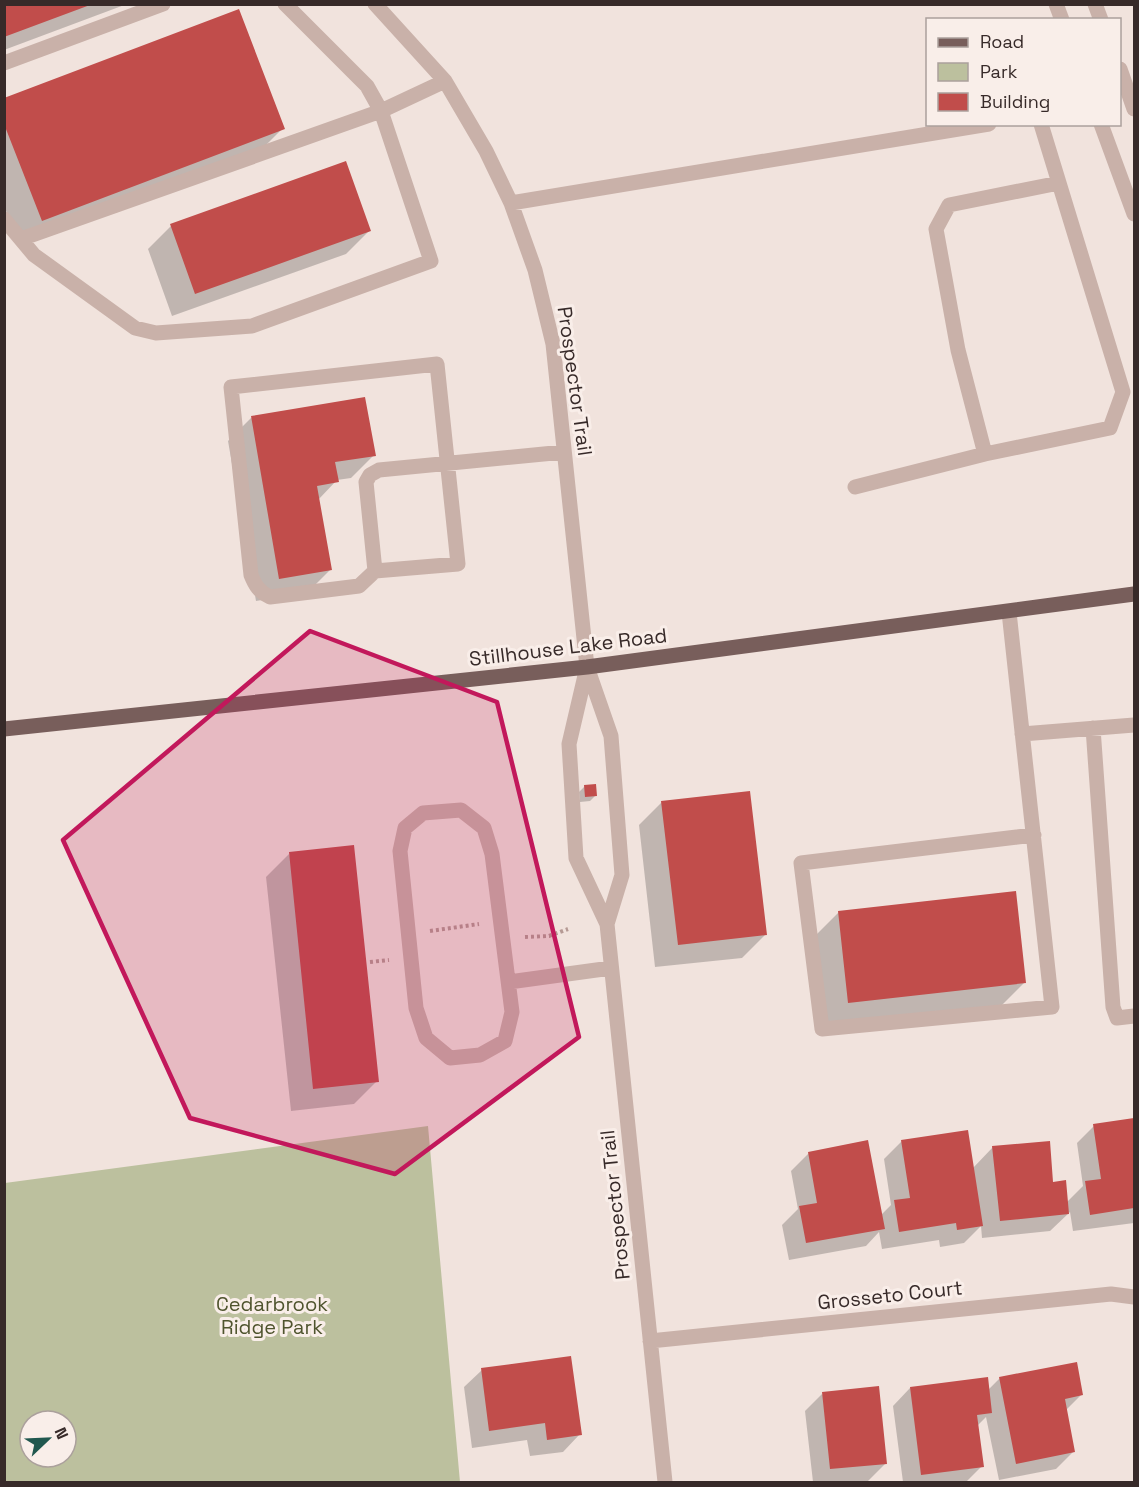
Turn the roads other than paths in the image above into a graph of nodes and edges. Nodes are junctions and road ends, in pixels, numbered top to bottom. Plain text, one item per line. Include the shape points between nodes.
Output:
1 (163, 4) edge
2 (285, 4) edge
3 (375, 4) edge
4 (4, 63) edge
5 (1121, 76) edge
6 (445, 81) junction
7 (1128, 101) edge
8 (381, 111) junction
9 (977, 126) edge
10 (1042, 126) edge
11 (1102, 126) edge
12 (1059, 183) junction
13 (511, 203) junction
14 (1134, 214) edge
15 (4, 219) edge
16 (21, 239) junction
17 (564, 452) junction
18 (985, 454) junction
19 (447, 463) junction
20 (855, 487) dead end
21 (375, 571) junction
22 (1134, 594) edge
23 (1009, 612) junction
24 (587, 667) junction
25 (1134, 725) edge
26 (1093, 728) junction
27 (4, 729) edge
28 (1023, 734) junction
29 (1034, 835) junction
30 (607, 924) junction
31 (611, 968) junction
32 (509, 982) junction
33 (1134, 1016) edge
34 (1134, 1297) edge
35 (650, 1341) junction
36 (665, 1482) edge

1 - 4 street
2 - 8 street via 367,86
3 - 6 street, Prospector Trail
5 - 7 street
6 - 8 street
6 - 13 street, Prospector Trail
8 - 16 street
8 - 16 street via 431,261 252,326 156,333 135,328 34,255
9 - 13 street
10 - 12 street
11 - 14 street
12 - 18 street via 949,205 936,229 958,350
12 - 18 street via 1123,392 1110,428
13 - 17 street, Prospector Trail via 535,270 552,344
15 - 16 street
17 - 19 street
17 - 24 street, Prospector Trail
18 - 20 street
19 - 21 street via 379,470 370,475 366,482
19 - 21 street via 458,564
19 - 21 street via 437,364 231,387 251,575 256,586 270,597 359,586
22 - 23 main road, Stillhouse Lake Road
23 - 24 main road, Stillhouse Lake Road
23 - 28 street
24 - 27 main road, Stillhouse Lake Road
24 - 30 street, Prospector Trail via 611,736 622,875
24 - 30 street, Prospector Trail via 569,744 576,858
25 - 26 street
26 - 28 street
26 - 33 street via 1113,1007 1117,1018
28 - 29 street
29 - 29 street via 1052,1007 822,1029 801,863
30 - 31 street, Prospector Trail
31 - 32 street
31 - 35 street, Prospector Trail
32 - 32 street via 492,854 484,828 461,810 423,813 405,828 400,851 416,1008 426,1038 450,1058 480,1055 505,1041 512,1012
34 - 35 street, Grosseto Court via 1111,1294
35 - 36 street, Prospector Trail

